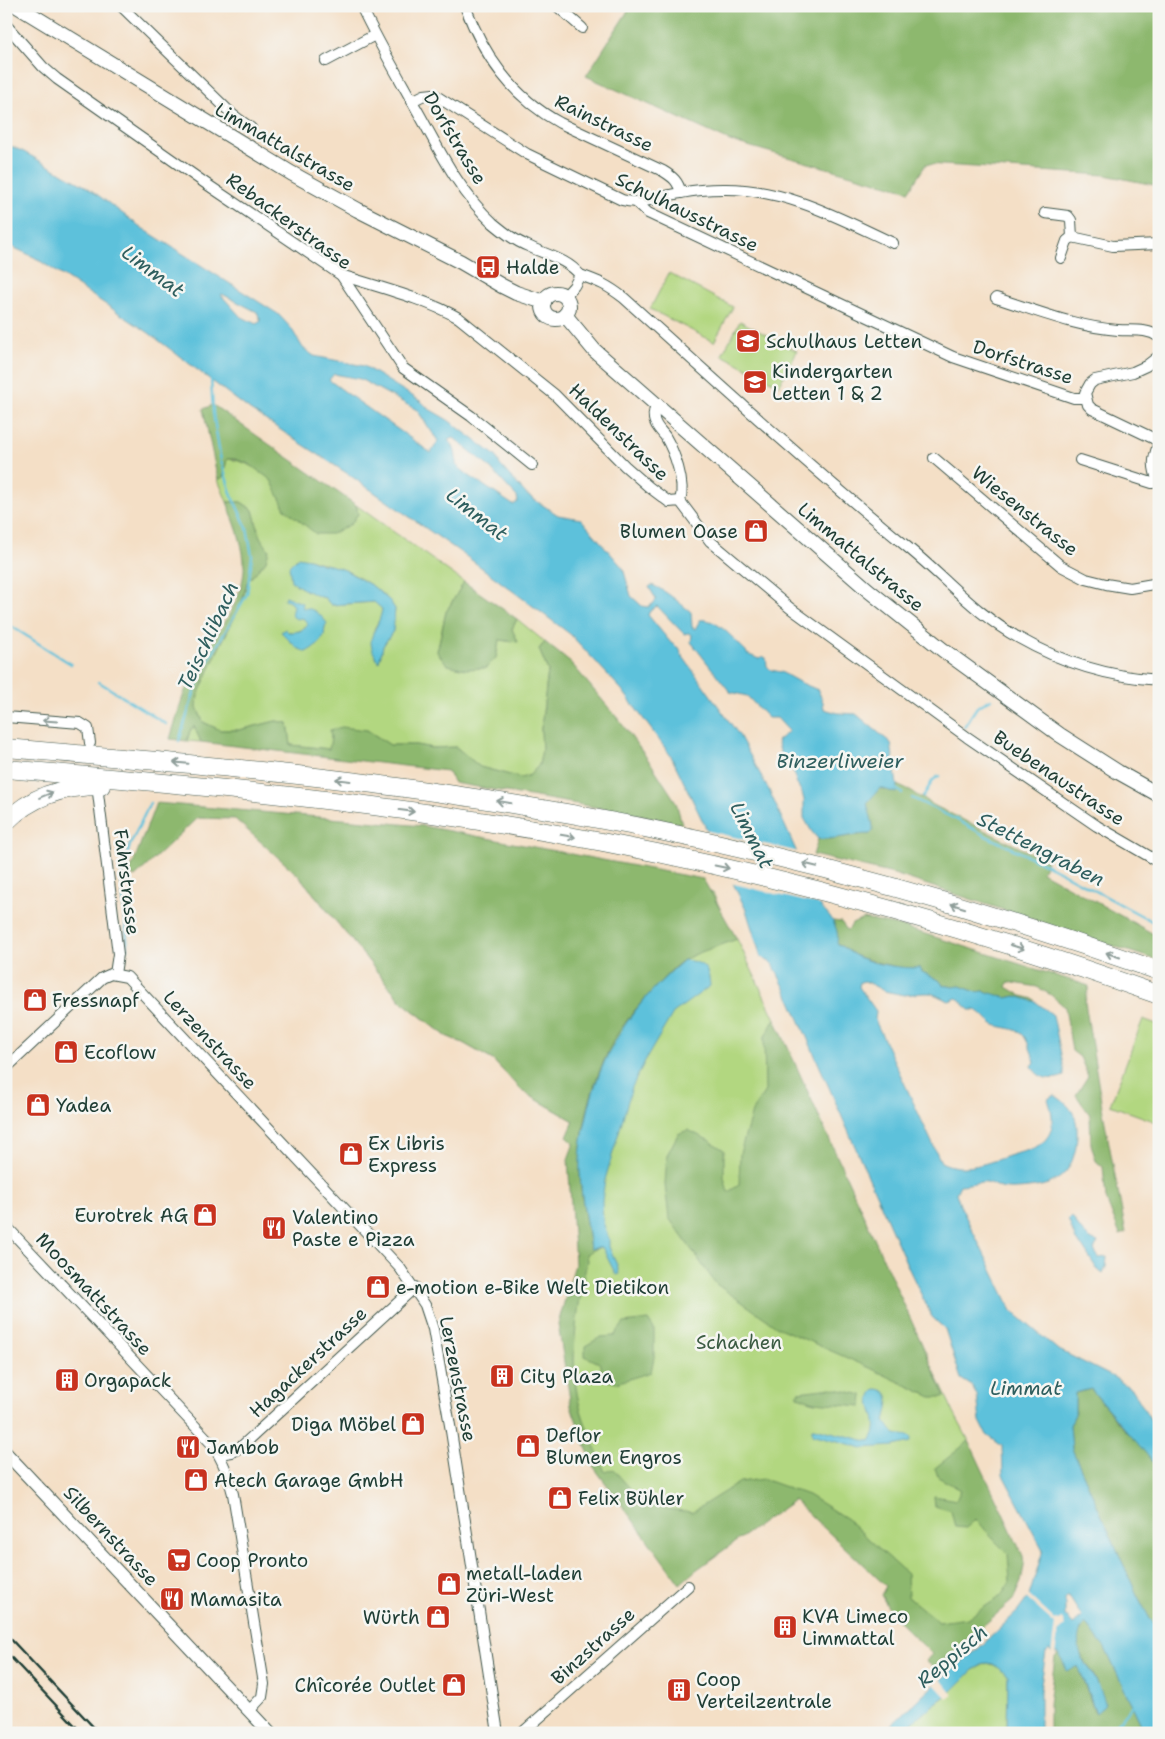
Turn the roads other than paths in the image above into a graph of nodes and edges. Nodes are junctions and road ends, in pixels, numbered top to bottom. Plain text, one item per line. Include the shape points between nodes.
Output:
1 (17, 6) edge
2 (121, 6) edge
3 (361, 6) edge
4 (465, 6) edge
5 (557, 6) edge
6 (31, 10) edge
7 (6, 25) edge
8 (582, 28) dead end
9 (375, 35) junction
10 (326, 62) dead end
11 (412, 101) junction
12 (251, 128) dead end
13 (681, 193) junction
14 (637, 203) junction
15 (1045, 213) dead end
16 (1072, 237) junction
17 (893, 243) dead end
18 (1159, 244) edge
19 (1061, 258) dead end
20 (341, 275) junction
21 (580, 275) junction
22 (565, 296) junction
23 (996, 298) dead end
24 (544, 302) junction
25 (565, 315) junction
26 (1159, 337) edge
27 (1159, 356) edge
28 (953, 357) joint
29 (1086, 398) junction
30 (658, 404) junction
31 (1159, 442) edge
32 (934, 458) dead end
33 (1080, 460) dead end
34 (532, 465) dead end
35 (1158, 484) edge
36 (680, 501) junction
37 (1159, 583) edge
38 (1159, 680) edge
39 (6, 717) edge
40 (967, 737) joint
41 (90, 743) dead end
42 (6, 748) edge
43 (6, 769) edge
44 (98, 793) dead end
45 (254, 793) junction
46 (1159, 795) edge
47 (6, 822) edge
48 (1159, 862) edge
49 (1159, 972) edge
50 (116, 974) junction
51 (1159, 995) edge
52 (6, 1068) edge
53 (6, 1226) edge
54 (415, 1287) junction
55 (6, 1453) edge
56 (219, 1454) junction
57 (688, 1586) dead end
58 (249, 1712) junction
59 (270, 1733) edge
60 (498, 1733) edge
61 (522, 1733) edge

1 - 6 main road, Limmattalstrasse
2 - 12 street via 233,115
3 - 9 street, Dorfstrasse
4 - 13 street, Rainstrasse via 477,36 494,64 518,92 560,123 672,176
5 - 8 street
6 - 24 main road, Limmattalstrasse via 291,173 502,286
7 - 20 street, Rebackerstrasse via 57,79
9 - 10 street
9 - 11 street, Dorfstrasse
11 - 14 street, Schulhausstrasse via 432,94 527,154 622,200
11 - 21 street, Dorfstrasse via 444,160 492,222 526,246 573,267
13 - 14 street
13 - 17 street via 724,189 763,192 792,199
14 - 28 street, Schulhausstrasse via 648,213
15 - 16 street via 1068,216
16 - 18 street via 1113,246
16 - 19 street via 1066,241
20 - 34 street, Rebackerstrasse via 403,368
20 - 36 street, Haldenstrasse via 412,298 459,318 555,395 648,487 669,502
21 - 22 street
21 - 38 street, Dorfstrasse via 608,286 624,298 990,620 1049,654 1116,675
22 - 24 main road via 553,293
22 - 25 main road via 569,303
23 - 26 street via 1085,325 1140,330
24 - 25 main road via 544,310 549,317 558,319
25 - 30 main road, Limmattalstrasse via 594,350
27 - 29 street via 1134,372 1100,377 1087,388
28 - 29 street, Dorfstrasse via 1074,398
29 - 31 street, Dorfstrasse via 1092,410
30 - 36 street via 654,420 676,463 682,486
30 - 46 main road, Limmattalstrasse via 868,590 943,650 1060,735
31 - 35 street via 1153,457
32 - 37 street, Wiesenstrasse via 1061,566 1086,579 1106,584 1130,588
33 - 35 street
36 - 40 street, Haldenstrasse via 710,541 790,608
41 -> 39 street via 88,728 80,723
40 - 48 street, Buebenaustrasse via 1097,826
49 -> 42 highway via 999,918 857,877 661,831 416,789
43 - 45 highway via 187,784
44 - 50 street, Fahrstrasse via 118,954
47 -> 45 highway via 42,796 80,787 108,786 208,795
45 -> 51 highway via 485,822 674,857 870,904 1035,952
50 - 52 street via 102,978
50 - 54 street, Lerzenstrasse via 131,981
53 - 56 street, Moosmattstrasse
54 - 56 street, Hagackerstrasse via 242,1446
54 - 60 street, Lerzenstrasse via 433,1329
55 - 58 street, Silbernstrasse
56 - 58 street, Moosmattstrasse via 233,1494 264,1684 262,1697
57 - 61 street, Binzstrasse
58 - 59 street, Silbernstrasse

